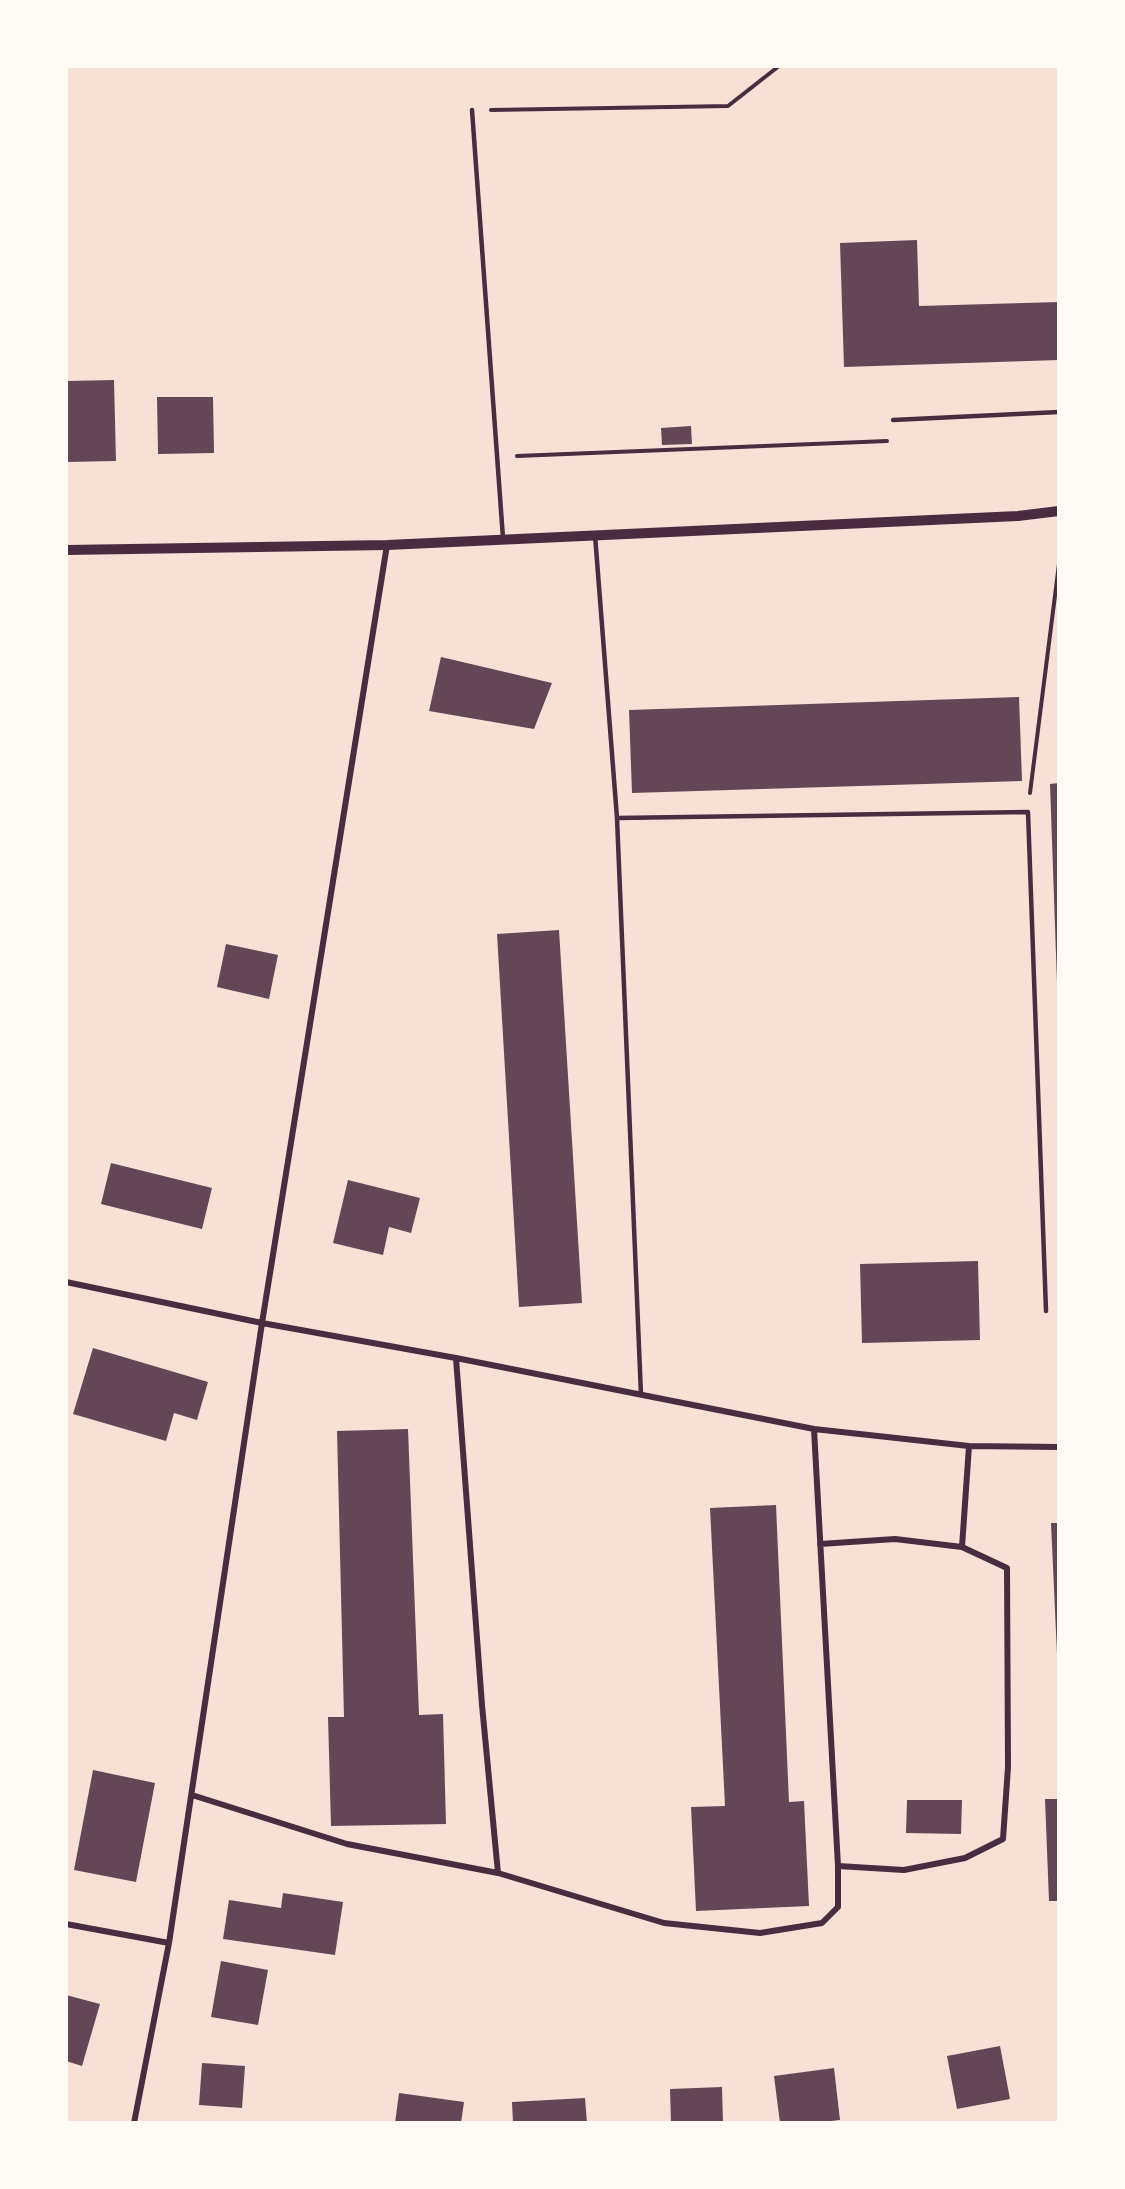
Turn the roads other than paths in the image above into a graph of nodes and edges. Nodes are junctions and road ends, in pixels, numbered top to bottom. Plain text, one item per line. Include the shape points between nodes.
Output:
1 (472, 110) road end
2 (1059, 412) edge
3 (893, 420) dead end
4 (1059, 511) edge
5 (595, 535) junction
6 (503, 540) junction
7 (387, 545) junction
8 (66, 550) edge
9 (617, 818) junction
10 (66, 1282) edge
11 (1046, 1311) dead end
12 (262, 1323) junction
13 (456, 1358) junction
14 (641, 1395) junction
15 (814, 1429) junction
16 (969, 1446) junction
17 (1059, 1447) edge
18 (820, 1544) junction
19 (962, 1546) junction
20 (192, 1795) junction
21 (838, 1866) junction
22 (498, 1873) junction
23 (66, 1924) edge
24 (169, 1943) junction
25 (134, 2123) edge

1 - 6 lane
2 - 3 lane
4 - 5 street
5 - 6 street
5 - 9 lane
6 - 7 street
7 - 8 street
7 - 12 street
9 - 11 lane via 1028,812
9 - 14 lane
10 - 12 street
12 - 13 street
12 - 20 street
13 - 14 street
13 - 22 street
14 - 15 street
15 - 16 street
15 - 18 street
16 - 17 street
16 - 19 street
18 - 19 street via 895,1539
18 - 21 street
19 - 21 street via 1007,1568 1008,1767 1003,1839 965,1858 904,1870
20 - 22 street via 347,1844
20 - 24 street
21 - 22 street via 838,1907 822,1923 760,1933 664,1923
23 - 24 street
24 - 25 street

